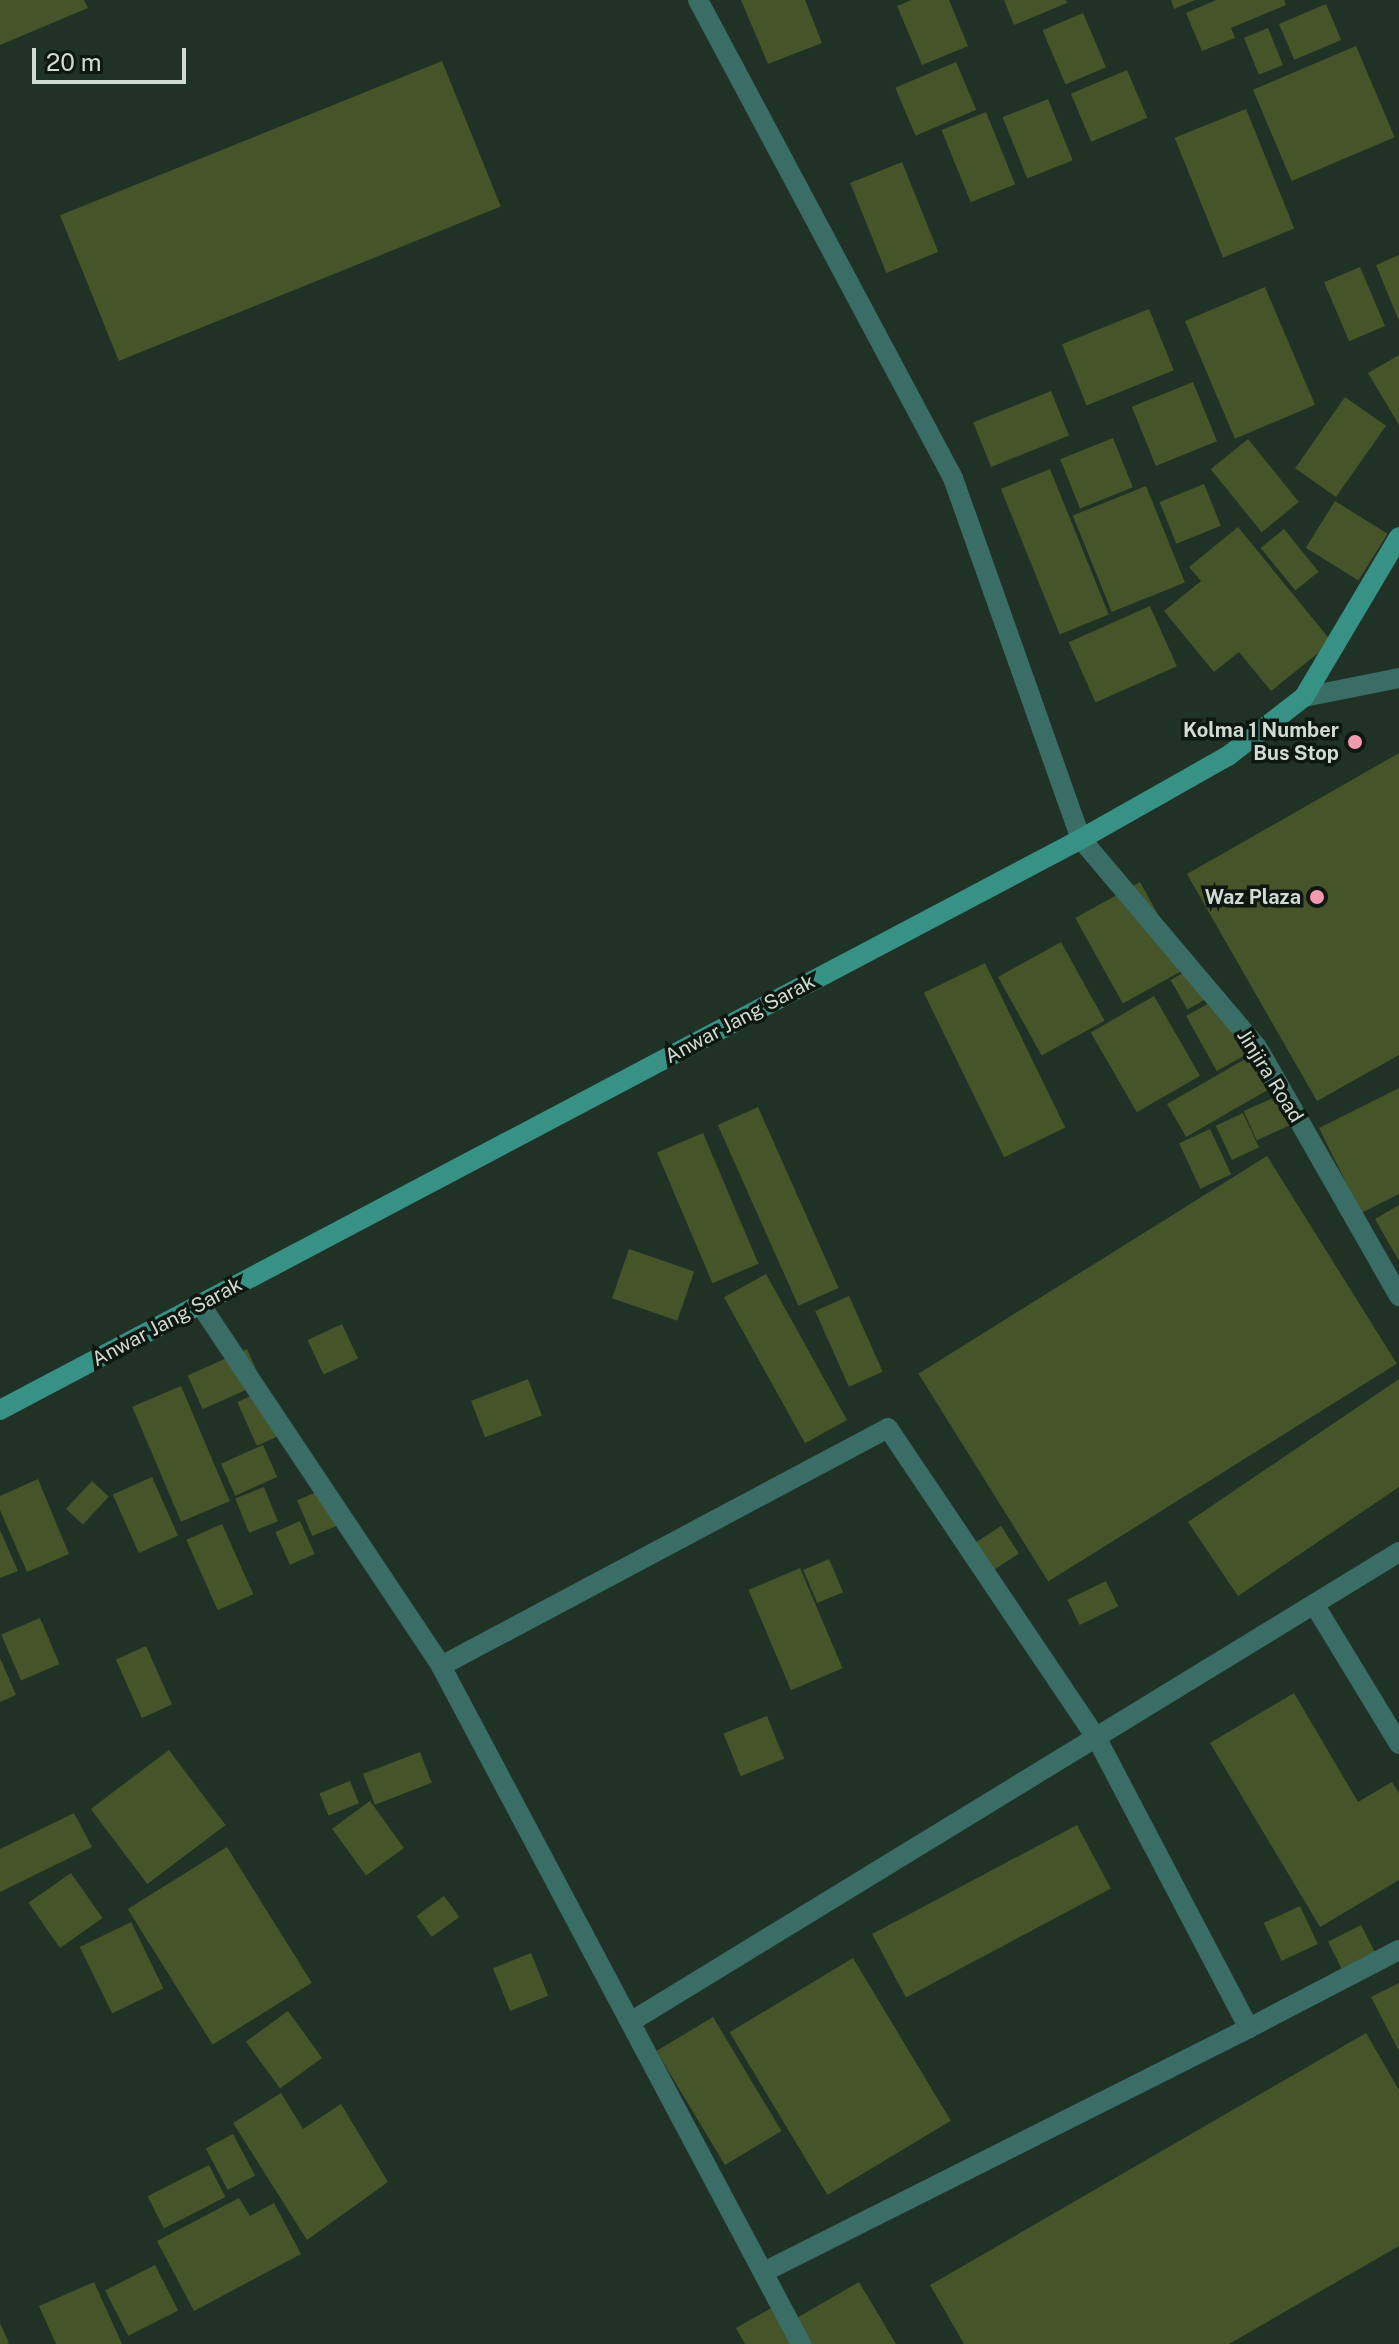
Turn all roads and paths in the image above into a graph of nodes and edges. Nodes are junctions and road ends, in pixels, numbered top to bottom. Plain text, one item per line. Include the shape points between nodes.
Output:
1 (698, 0) edge
2 (1399, 537) edge
3 (1399, 678) edge
4 (1304, 697) junction
5 (1081, 839) junction
6 (1399, 1296) edge
7 (200, 1304) junction
8 (0, 1410) edge
9 (1399, 1552) edge
10 (1314, 1604) junction
11 (441, 1666) junction
12 (1096, 1737) junction
13 (1399, 1744) edge
14 (1399, 1950) edge
15 (632, 2021) junction
16 (1249, 2028) junction
17 (766, 2271) junction
18 (801, 2344) edge

1 - 5 street via 953,478
2 - 4 main road, Anwar Jang Sarak
3 - 4 street
4 - 5 main road, Anwar Jang Sarak via 1228,756
5 - 6 street, Jinjira Road via 1257,1047
5 - 7 main road, Anwar Jang Sarak
7 - 8 main road, Anwar Jang Sarak
7 - 11 street
9 - 10 street
10 - 12 street
10 - 13 street
11 - 12 street via 888,1428
11 - 15 street
12 - 15 street
12 - 16 street
14 - 16 street
15 - 17 street
16 - 17 street
17 - 18 street

